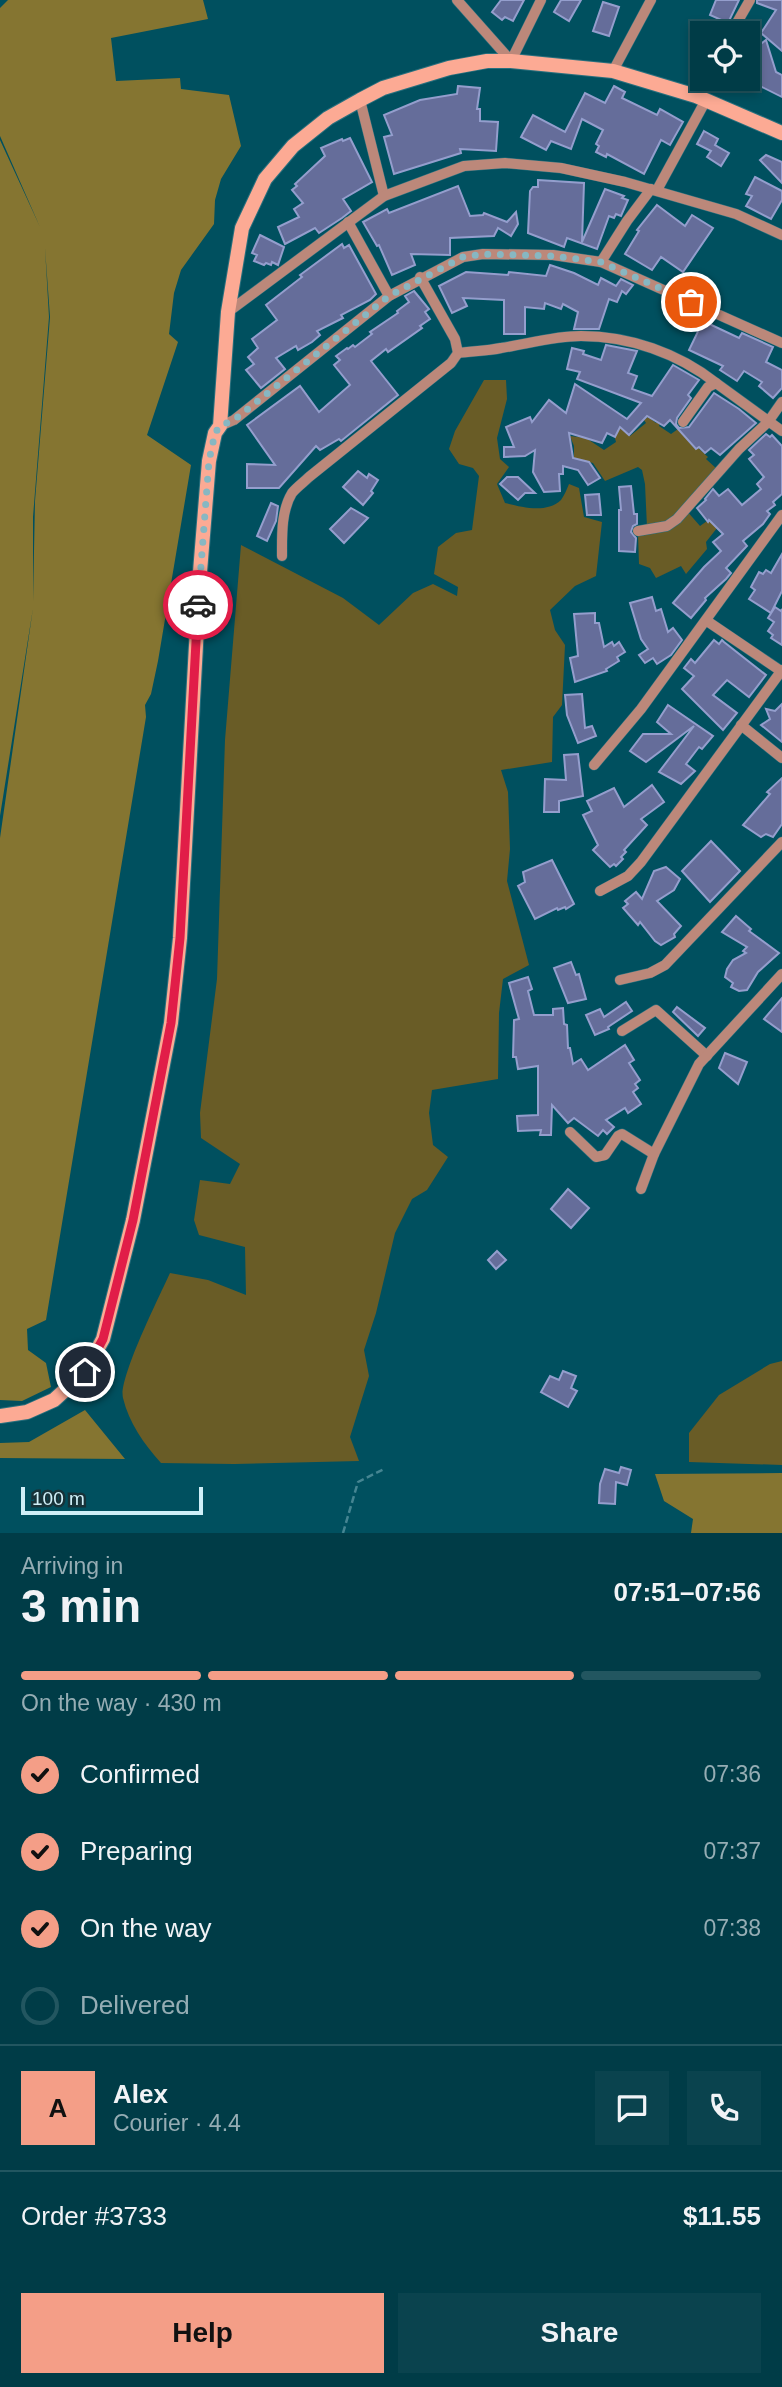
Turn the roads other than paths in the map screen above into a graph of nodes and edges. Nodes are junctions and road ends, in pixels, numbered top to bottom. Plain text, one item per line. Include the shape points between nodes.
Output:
1 (457, 0) edge
2 (541, 0) edge
3 (651, 0) edge
4 (750, 0) edge
5 (739, 21) edge
6 (511, 61) junction
7 (613, 71) junction
8 (703, 91) edge
9 (701, 98) junction
10 (360, 100) junction
11 (782, 133) edge
12 (654, 190) junction
13 (384, 196) junction
14 (348, 222) junction
15 (782, 235) edge
16 (601, 262) junction
17 (420, 277) junction
18 (389, 296) junction
19 (228, 312) junction
20 (782, 343) edge
21 (458, 353) junction
22 (716, 383) junction
23 (782, 402) edge
24 (683, 422) dead end
25 (768, 422) junction
26 (220, 426) junction
27 (782, 431) edge
28 (782, 515) edge
29 (638, 531) dead end
30 (282, 556) dead end
31 (707, 621) junction
32 (781, 670) edge
33 (741, 724) junction
34 (782, 758) edge
35 (594, 765) dead end
36 (782, 842) edge
37 (600, 891) dead end
38 (782, 974) edge
39 (620, 980) dead end
40 (622, 1031) dead end
41 (706, 1056) junction
42 (570, 1132) dead end
43 (654, 1154) junction
44 (641, 1189) dead end
45 (0, 1416) edge

1 - 6 street
2 - 6 street
3 - 7 street
4 - 5 street
6 - 7 main road
6 - 10 main road via 449,68 383,88
7 - 9 main road
8 - 9 street
9 - 11 main road
9 - 12 street
10 - 13 street
10 - 19 main road via 293,146 265,179 242,228
12 - 13 street via 561,168 505,163 464,166
12 - 15 street via 736,214
12 - 16 street
13 - 14 street
14 - 18 street
14 - 19 street
16 - 17 street via 483,254 463,257
16 - 20 street
17 - 18 street
17 - 21 street via 456,339
18 - 26 street via 234,420
19 - 26 main road
21 - 22 street via 579,336 611,338 672,356
21 - 30 street via 293,493 282,528
22 - 24 street via 708,387
22 - 25 street
23 - 25 street
25 - 27 street
25 - 29 street via 677,519 667,526
26 - 45 main road via 209,461 200,572 180,938 172,1011 133,1220 103,1339 85,1372 54,1400 27,1412
28 - 31 street
31 - 32 street
31 - 35 street
32 - 33 street
33 - 34 street
33 - 37 street via 641,862 628,876
36 - 39 street via 664,965
38 - 41 street
40 - 41 street via 656,1010
41 - 43 street via 688,1081
42 - 43 street via 596,1157 605,1155 622,1134
43 - 44 street

